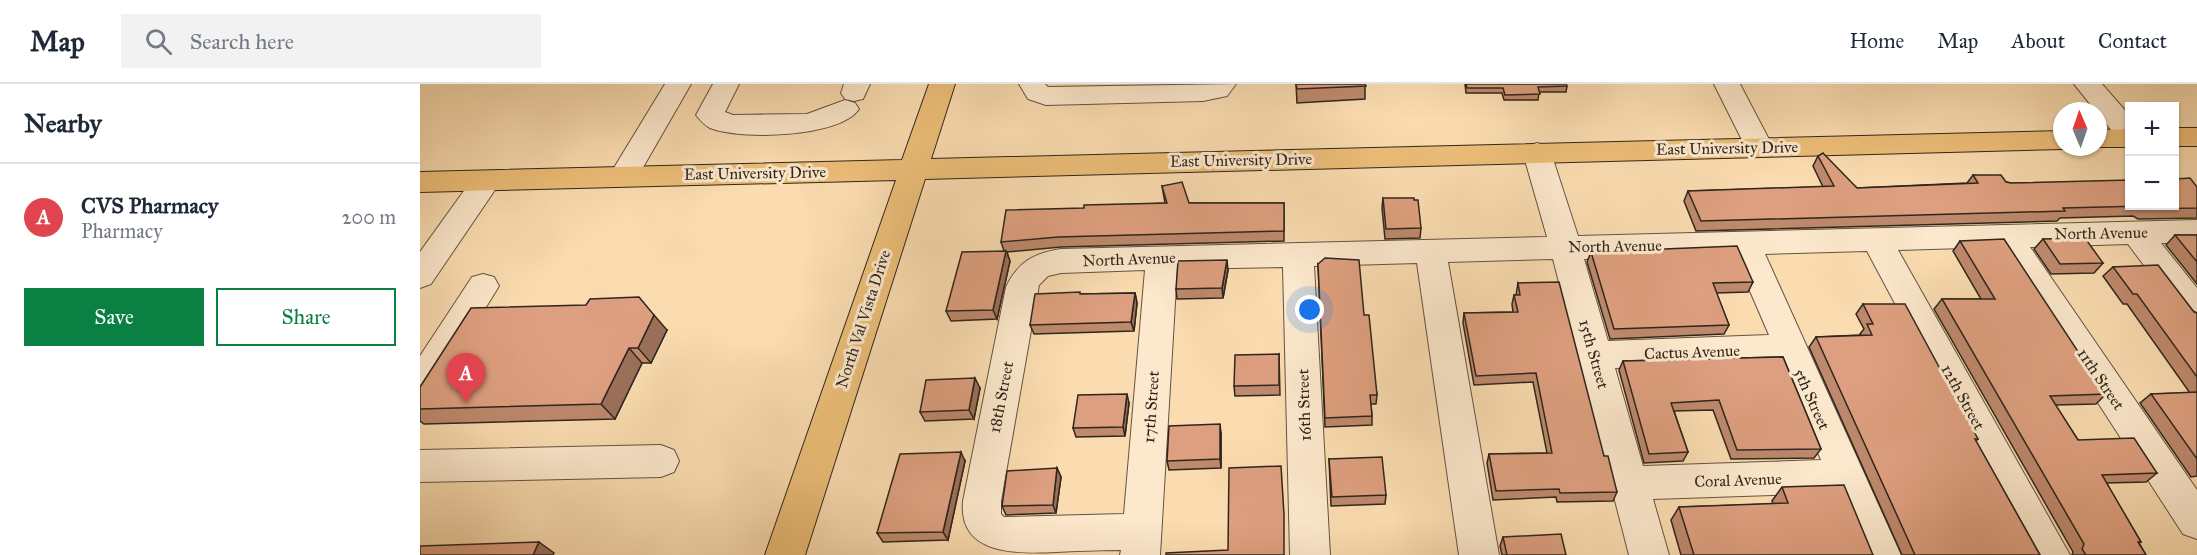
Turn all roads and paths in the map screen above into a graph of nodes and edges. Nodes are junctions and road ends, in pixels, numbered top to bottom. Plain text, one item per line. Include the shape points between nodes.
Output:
1 (678, 84) edge
2 (726, 84) edge
3 (942, 84) edge
4 (1032, 84) edge
5 (1223, 84) edge
6 (1727, 84) edge
7 (2087, 84) edge
8 (852, 95) edge
9 (2125, 128) edge
10 (2179, 137) edge
11 (2197, 137) edge
12 (2125, 138) edge
13 (2107, 139) edge
14 (2053, 140) edge
15 (1759, 147) junction
16 (1537, 153) junction
17 (914, 169) junction
18 (624, 176) junction
19 (486, 181) junction
20 (420, 182) edge
21 (2197, 231) edge
22 (2136, 232) junction
23 (2006, 236) junction
24 (1876, 239) junction
25 (1745, 243) junction
26 (1564, 247) junction
27 (1431, 251) junction
28 (1298, 255) junction
29 (1162, 258) junction
30 (1035, 268) joint
31 (420, 276) edge
32 (483, 286) dead end
33 (2197, 311) edge
34 (1790, 348) junction
35 (1594, 355) junction
36 (420, 385) edge
37 (661, 461) dead end
38 (420, 466) edge
39 (1846, 476) junction
40 (1630, 483) junction
41 (2197, 522) edge
42 (1141, 543) edge
43 (785, 555) edge
44 (1310, 555) edge
45 (1479, 555) edge
46 (1648, 555) edge
47 (1881, 555) edge
48 (2050, 555) edge

1 - 18 street
2 - 8 street via 710,115 733,124 821,122 836,116
3 - 17 main road, North Val Vista Drive
4 - 5 street via 1037,93 1047,96 1203,93 1218,90
6 - 15 street
7 - 9 street
10 - 11 main road
12 - 13 main road
14 - 15 main road, East University Drive
15 - 16 main road, East University Drive
16 - 17 main road, East University Drive
16 - 26 street, 15th Street
17 - 18 main road, East University Drive
17 - 43 main road, North Val Vista Drive
18 - 19 main road, East University Drive
19 - 20 main road, East University Drive
19 - 31 street
21 - 22 street, North Avenue
22 - 23 street, North Avenue
22 - 33 street
23 - 24 street, North Avenue
23 - 41 street, 11th Street
24 - 25 street, North Avenue
24 - 48 street, 12th Street
25 - 26 street, North Avenue
25 - 34 street, 5th Street
26 - 27 street, North Avenue
26 - 35 street, 15th Street
27 - 28 street, North Avenue
27 - 45 street
28 - 29 street, North Avenue
28 - 44 street, 16th Street
29 - 30 street, North Avenue via 1061,261
29 - 42 street, 17th Street
30 - 42 street, 18th Street via 1022,287 986,478 980,511 986,528 1011,536
32 - 36 street
34 - 35 street, Cactus Avenue
34 - 39 street, 5th Street
35 - 40 street, 15th Street
37 - 38 street
39 - 40 street, Coral Avenue
39 - 47 street, 5th Street
40 - 46 street, 15th Street

